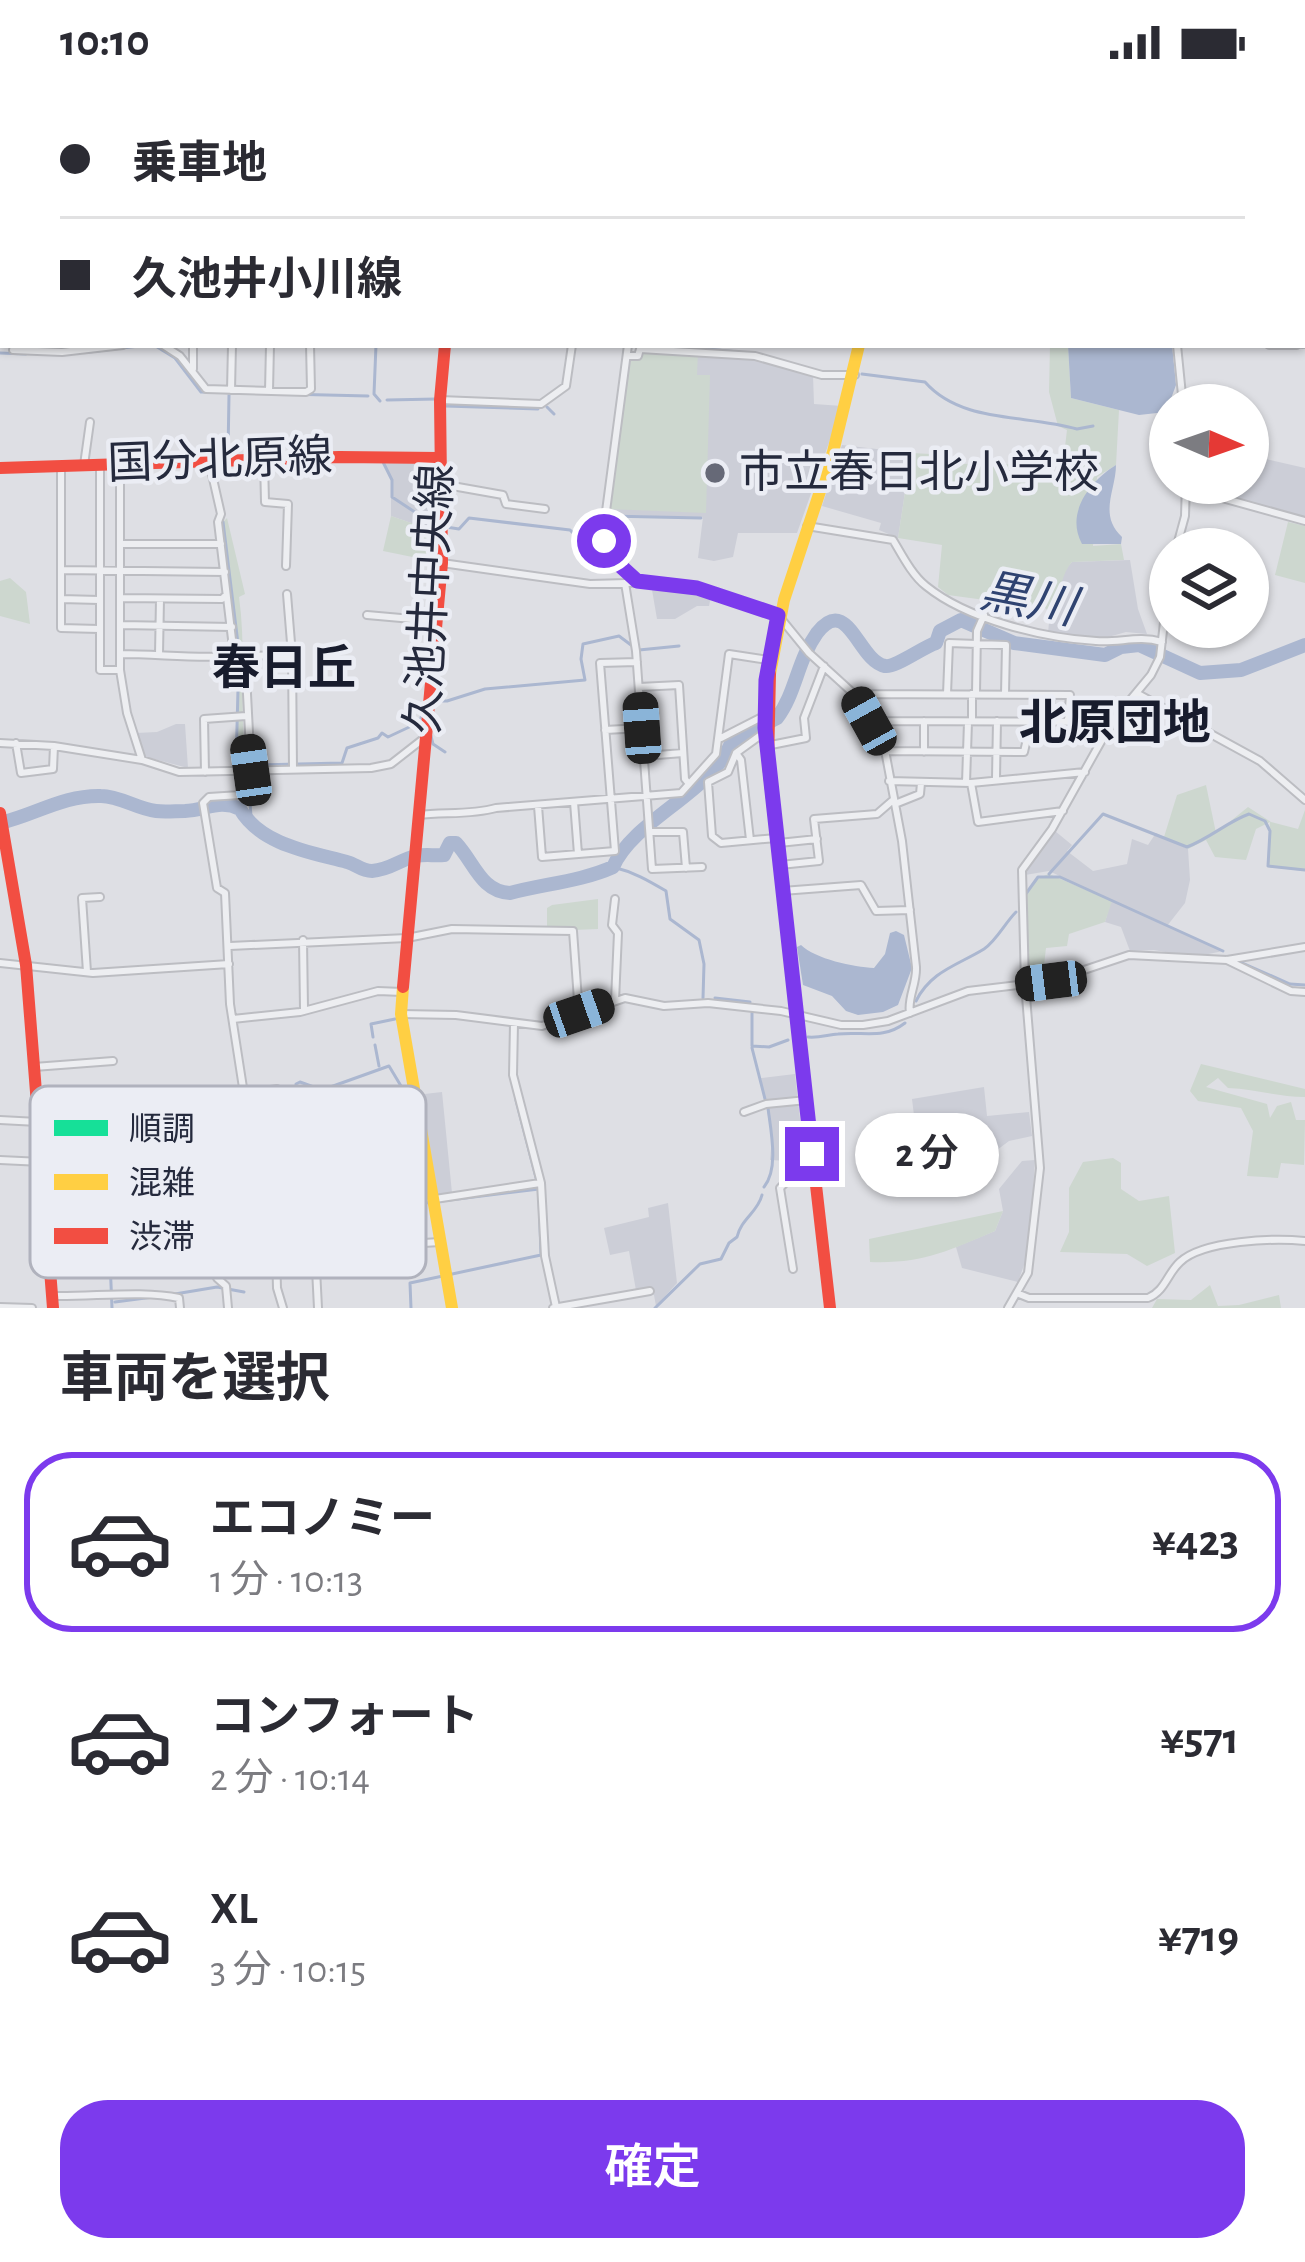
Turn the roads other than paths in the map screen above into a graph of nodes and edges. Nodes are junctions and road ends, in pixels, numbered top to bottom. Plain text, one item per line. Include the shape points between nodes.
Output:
1 (97, 348) edge
2 (168, 348) edge
3 (193, 348) edge
4 (232, 348) edge
5 (270, 348) edge
6 (310, 348) edge
7 (445, 348) edge
8 (572, 348) edge
9 (628, 348) edge
10 (859, 348) edge
11 (1177, 348) edge
12 (13, 350) dead end
13 (629, 356) junction
14 (193, 372) junction
15 (855, 375) junction
16 (1181, 384) edge
17 (231, 390) junction
18 (269, 391) junction
19 (440, 400) junction
20 (90, 422) dead end
21 (439, 458) junction
22 (264, 460) junction
23 (209, 461) junction
24 (120, 463) junction
25 (100, 464) junction
26 (84, 465) junction
27 (61, 466) junction
28 (0, 468) edge
29 (442, 484) junction
30 (1247, 504) edge
31 (545, 509) dead end
32 (1305, 521) edge
33 (807, 526) junction
34 (120, 544) junction
35 (221, 544) junction
36 (442, 563) junction
37 (286, 566) dead end
38 (61, 570) junction
39 (100, 570) junction
40 (120, 570) junction
41 (225, 572) junction
42 (637, 581) junction
43 (625, 583) junction
44 (286, 594) dead end
45 (225, 596) junction
46 (120, 598) junction
47 (61, 599) junction
48 (160, 599) junction
49 (100, 600) junction
50 (778, 615) junction
51 (367, 616) dead end
52 (435, 621) junction
53 (980, 623) junction
54 (120, 625) junction
55 (160, 626) junction
56 (232, 627) junction
57 (100, 629) junction
58 (977, 644) junction
59 (1161, 649) joint
60 (120, 654) junction
61 (160, 654) junction
62 (292, 655) junction
63 (769, 660) junction
64 (637, 662) junction
65 (824, 666) junction
66 (120, 670) junction
67 (639, 687) junction
68 (1136, 693) junction
69 (854, 694) junction
70 (947, 694) junction
71 (974, 694) junction
72 (1005, 694) junction
73 (1051, 695) junction
74 (246, 716) junction
75 (869, 721) junction
76 (925, 721) junction
77 (1051, 721) junction
78 (970, 722) junction
79 (997, 722) junction
80 (1031, 722) junction
81 (1068, 722) junction
82 (1112, 722) junction
83 (642, 728) junction
84 (765, 728) junction
85 (605, 730) junction
86 (423, 739) junction
87 (718, 740) junction
88 (0, 743) edge
89 (16, 743) junction
90 (54, 746) junction
91 (885, 751) junction
92 (924, 752) junction
93 (967, 752) junction
94 (996, 752) junction
95 (683, 753) junction
96 (736, 753) junction
97 (644, 756) junction
98 (142, 760) junction
99 (293, 769) junction
100 (248, 770) junction
101 (205, 772) junction
102 (1084, 772) junction
103 (996, 779) junction
104 (889, 781) junction
105 (921, 782) junction
106 (968, 783) junction
107 (688, 784) junction
108 (646, 796) junction
109 (611, 799) junction
110 (1305, 800) edge
111 (574, 802) junction
112 (893, 802) junction
113 (538, 804) junction
114 (1063, 811) junction
115 (0, 813) edge
116 (418, 814) junction
117 (650, 831) junction
118 (817, 838) junction
119 (750, 841) junction
120 (777, 841) junction
121 (578, 854) junction
122 (779, 865) junction
123 (702, 867) dead end
124 (686, 868) junction
125 (6, 872) edge
126 (782, 891) junction
127 (100, 897) dead end
128 (615, 899) dead end
129 (910, 910) junction
130 (407, 938) junction
131 (303, 940) junction
132 (230, 946) junction
133 (1305, 947) edge
134 (1227, 960) junction
135 (0, 963) edge
136 (229, 964) junction
137 (26, 965) junction
138 (87, 972) junction
139 (1024, 984) junction
140 (402, 992) junction
141 (1305, 992) edge
142 (615, 1001) junction
143 (304, 1010) junction
144 (910, 1012) junction
145 (579, 1013) junction
146 (401, 1014) junction
147 (798, 1017) junction
148 (233, 1018) junction
149 (514, 1023) junction
150 (113, 1061) dead end
151 (34, 1067) junction
152 (36, 1086) edge
153 (243, 1086) edge
154 (412, 1086) edge
155 (807, 1100) junction
156 (744, 1112) dead end
157 (0, 1120) edge
158 (30, 1122) edge
159 (812, 1154) junction
160 (0, 1160) edge
161 (30, 1161) edge
162 (426, 1172) edge
163 (427, 1178) joint
164 (538, 1183) junction
165 (432, 1202) junction
166 (1305, 1241) edge
167 (440, 1242) junction
168 (426, 1243) edge
169 (793, 1269) dead end
170 (218, 1278) edge
171 (277, 1278) edge
172 (316, 1278) edge
173 (650, 1291) dead end
174 (1019, 1294) junction
175 (111, 1298) junction
176 (1106, 1298) junction
177 (53, 1302) edge
178 (0, 1307) edge
179 (32, 1308) edge
180 (109, 1308) edge
181 (180, 1308) edge
182 (228, 1308) edge
183 (283, 1308) edge
184 (317, 1308) edge
185 (452, 1308) edge
186 (554, 1308) edge
187 (830, 1308) edge
188 (1008, 1308) edge
189 (1107, 1308) edge

1 - 12 street
2 - 14 street
3 - 14 street
4 - 17 street
5 - 18 street
6 - 18 street via 311,389
7 - 19 street, 久池井中央線
8 - 19 street via 566,386 541,404
9 - 13 street
10 - 15 street
11 - 16 street
13 - 15 street via 640,349 701,350
13 - 42 street via 603,534 614,560
14 - 17 street via 206,389
15 - 33 street
17 - 18 street
19 - 21 street, 久池井中央線
20 - 26 street
21 - 22 street, 国分北原線
21 - 29 street, 久池井中央線
22 - 23 street, 国分北原線
22 - 37 street via 265,502 289,504
23 - 24 street, 国分北原線
23 - 35 street
24 - 25 street, 国分北原線
24 - 34 street
25 - 26 street, 国分北原線
25 - 39 street
26 - 27 street, 国分北原線
27 - 28 street, 国分北原線
27 - 38 street
29 - 31 street
29 - 36 street, 久池井中央線
30 - 32 street
33 - 50 street
33 - 53 street via 892,540 922,584
34 - 35 street
34 - 40 street
35 - 41 street
36 - 43 street
36 - 52 street, 久池井中央線
38 - 39 street
38 - 47 street
39 - 40 street
39 - 49 street
40 - 41 street
40 - 46 street
41 - 45 street
42 - 43 street
42 - 50 street via 697,588
43 - 64 street
44 - 62 street
45 - 48 street
45 - 56 street
46 - 48 street
46 - 54 street
47 - 49 street
47 - 57 street via 61,628
48 - 55 street
49 - 57 street
50 - 63 street
50 - 65 street
51 - 52 street
52 - 86 street, 久池井中央線
53 - 58 street
53 - 59 street via 1103,642 1132,636
54 - 55 street
54 - 60 street
55 - 56 street
55 - 61 street
56 - 61 street via 234,656
57 - 66 street via 100,670
58 - 70 street via 949,643
58 - 71 street
58 - 72 street via 1006,645
59 - 68 street
60 - 61 street
60 - 66 street
62 - 74 street via 245,656
62 - 99 street
63 - 84 street
63 - 87 street via 730,654
64 - 67 street
64 - 85 street via 600,663
65 - 69 street
65 - 84 street via 804,718 806,738
66 - 98 street
67 - 83 street
67 - 95 street via 679,685
68 - 82 street
68 - 110 street via 1260,761
69 - 70 street
69 - 75 street
70 - 71 street
71 - 72 street
71 - 78 street
72 - 73 street
73 - 77 street
73 - 81 street via 1070,695
74 - 100 street
74 - 101 street via 204,719
75 - 76 street
75 - 91 street
76 - 78 street
76 - 92 street
77 - 80 street
77 - 81 street
78 - 79 street
78 - 93 street
79 - 80 street
79 - 94 street
80 - 94 street via 1024,752
81 - 82 street
82 - 102 street
83 - 85 street
83 - 97 street
84 - 87 street
84 - 96 street
84 - 120 street
85 - 109 street
86 - 99 street via 391,764
86 - 116 street, 久池井中央線
87 - 107 street via 716,754
88 - 89 street
89 - 90 street
89 - 90 street via 21,773 53,769
90 - 98 street
91 - 92 street
91 - 104 street
92 - 93 street
93 - 94 street
93 - 106 street
94 - 103 street
95 - 97 street
95 - 107 street
96 - 119 street
96 - 119 street via 728,772 708,782 712,836
97 - 108 street
98 - 101 street
99 - 100 street
100 - 101 street
100 - 132 street via 240,795 209,797 203,807
102 - 103 street
102 - 114 street
103 - 106 street
104 - 105 street
104 - 112 street
105 - 106 street
105 - 112 street via 920,794
106 - 114 street via 978,822
107 - 108 street via 681,794
108 - 109 street
108 - 117 street
109 - 111 street
109 - 121 street via 615,851
111 - 113 street
111 - 121 street
112 - 118 street via 877,814 814,819
112 - 129 street
113 - 116 street
113 - 121 street via 542,857
114 - 139 street via 1022,870
115 - 125 street
116 - 130 street, 久池井中央線
117 - 124 street via 683,832
117 - 124 street via 652,869
118 - 120 street
118 - 122 street via 819,861
119 - 120 street
120 - 122 street
122 - 126 street
123 - 124 street
125 - 137 street
126 - 129 street via 861,885 876,911
126 - 147 street
127 - 138 street via 82,898
128 - 142 street
129 - 144 street via 917,985
130 - 131 street
130 - 140 street, 久池井中央線
130 - 145 street via 452,929 573,931
131 - 132 street
131 - 143 street
132 - 136 street
133 - 134 street
134 - 139 street via 1129,955
134 - 141 street
135 - 137 street
136 - 138 street
136 - 148 street
137 - 138 street
137 - 151 street
139 - 144 street via 968,991
139 - 174 street via 1040,1168 1034,1246
140 - 143 street
140 - 146 street, 久池井中央線
142 - 145 street
142 - 147 street via 708,1003
143 - 148 street
144 - 147 street via 863,1025
145 - 149 street via 542,1026
146 - 149 street
146 - 154 street, 久池井中央線
147 - 155 street
148 - 153 street
149 - 164 street via 513,1076
150 - 151 street
151 - 152 street
155 - 156 street
155 - 159 street
157 - 158 street
159 - 169 street via 787,1163 780,1188
159 - 187 street
160 - 161 street
162 - 163 street, 久池井中央線
163 - 165 street, 久池井中央線
164 - 165 street
164 - 186 street
165 - 167 street, 久池井中央線
166 - 176 street via 1273,1237 1194,1252 1157,1294
167 - 168 street
167 - 185 street, 久池井中央線
170 - 182 street
171 - 183 street
172 - 184 street
173 - 186 street
174 - 176 street
174 - 188 street
175 - 177 street
175 - 180 street
175 - 181 street via 168,1294
176 - 189 street
178 - 179 street

